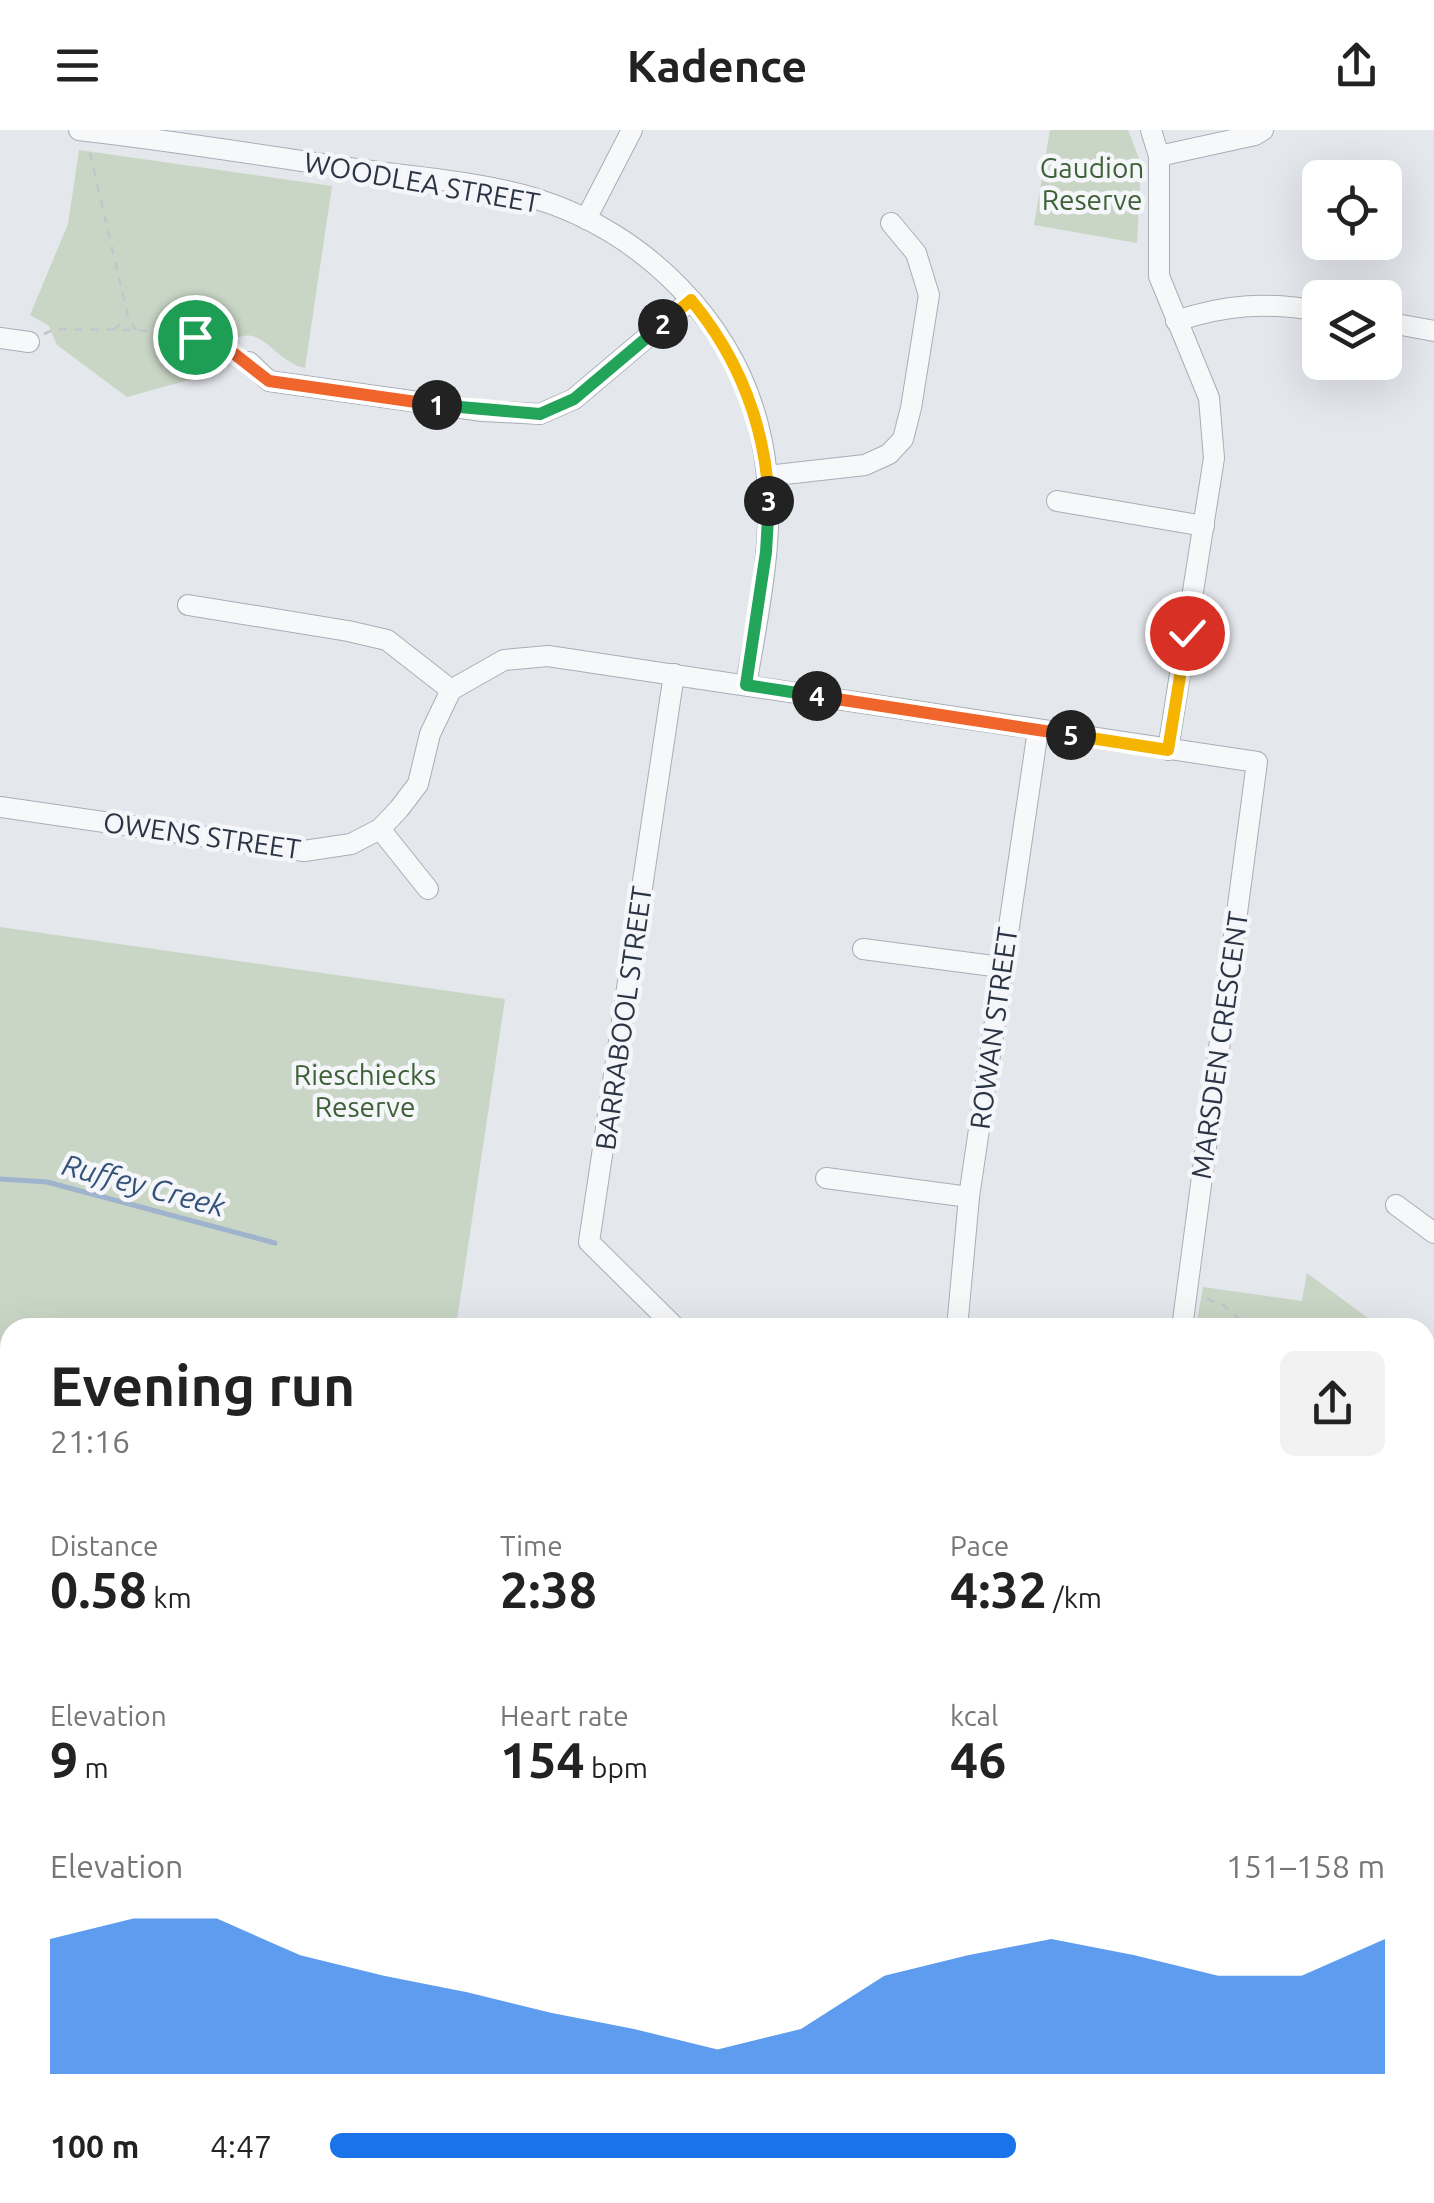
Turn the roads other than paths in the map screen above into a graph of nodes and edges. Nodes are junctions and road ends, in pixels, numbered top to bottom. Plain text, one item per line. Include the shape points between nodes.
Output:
1 (632, 130) edge
2 (1152, 130) edge
3 (1263, 130) edge
4 (86, 131) edge
5 (1160, 156) junction
6 (586, 219) junction
7 (891, 223) dead end
8 (691, 300) junction
9 (1302, 308) edge
10 (1176, 321) junction
11 (1402, 325) edge
12 (1434, 331) edge
13 (0, 338) edge
14 (30, 342) road end
15 (249, 362) road end
16 (767, 476) junction
17 (1057, 502) dead end
18 (1204, 526) junction
19 (188, 606) dead end
20 (674, 674) junction
21 (746, 685) junction
22 (450, 690) junction
23 (1038, 730) junction
24 (1168, 750) junction
25 (0, 807) edge
26 (380, 829) junction
27 (428, 890) dead end
28 (862, 950) dead end
29 (1001, 966) junction
30 (826, 1178) dead end
31 (969, 1197) junction
32 (1396, 1205) dead end
33 (1434, 1232) edge
34 (666, 1318) edge
35 (958, 1318) edge
36 (1183, 1318) edge

1 - 6 street
2 - 5 street
3 - 5 street
4 - 6 street, WOODLEA STREET via 499,190
5 - 10 street via 1160,276
6 - 8 street, WOODLEA STREET via 645,256
7 - 16 street via 916,253 930,294 903,439 865,465
8 - 15 street via 574,399 540,414 269,381
8 - 16 street, WOODLEA STREET via 745,387
9 - 10 street via 1220,307
10 - 18 street via 1209,398 1214,458
11 - 12 street
13 - 14 street
16 - 21 street, WOODLEA STREET via 768,528
17 - 18 street
18 - 24 street
19 - 22 street via 387,640
20 - 21 street
20 - 22 street via 548,656 504,660
20 - 34 street, BARRABOOL STREET via 589,1242
21 - 23 street
22 - 26 street, OWENS STREET via 418,784
23 - 24 street
23 - 29 street, ROWAN STREET
24 - 36 street, MARSDEN CRESCENT via 1257,762
25 - 26 street, OWENS STREET via 304,852 351,844
26 - 27 street
28 - 29 street
29 - 31 street, ROWAN STREET
30 - 31 street
31 - 35 street, ROWAN STREET
32 - 33 street

